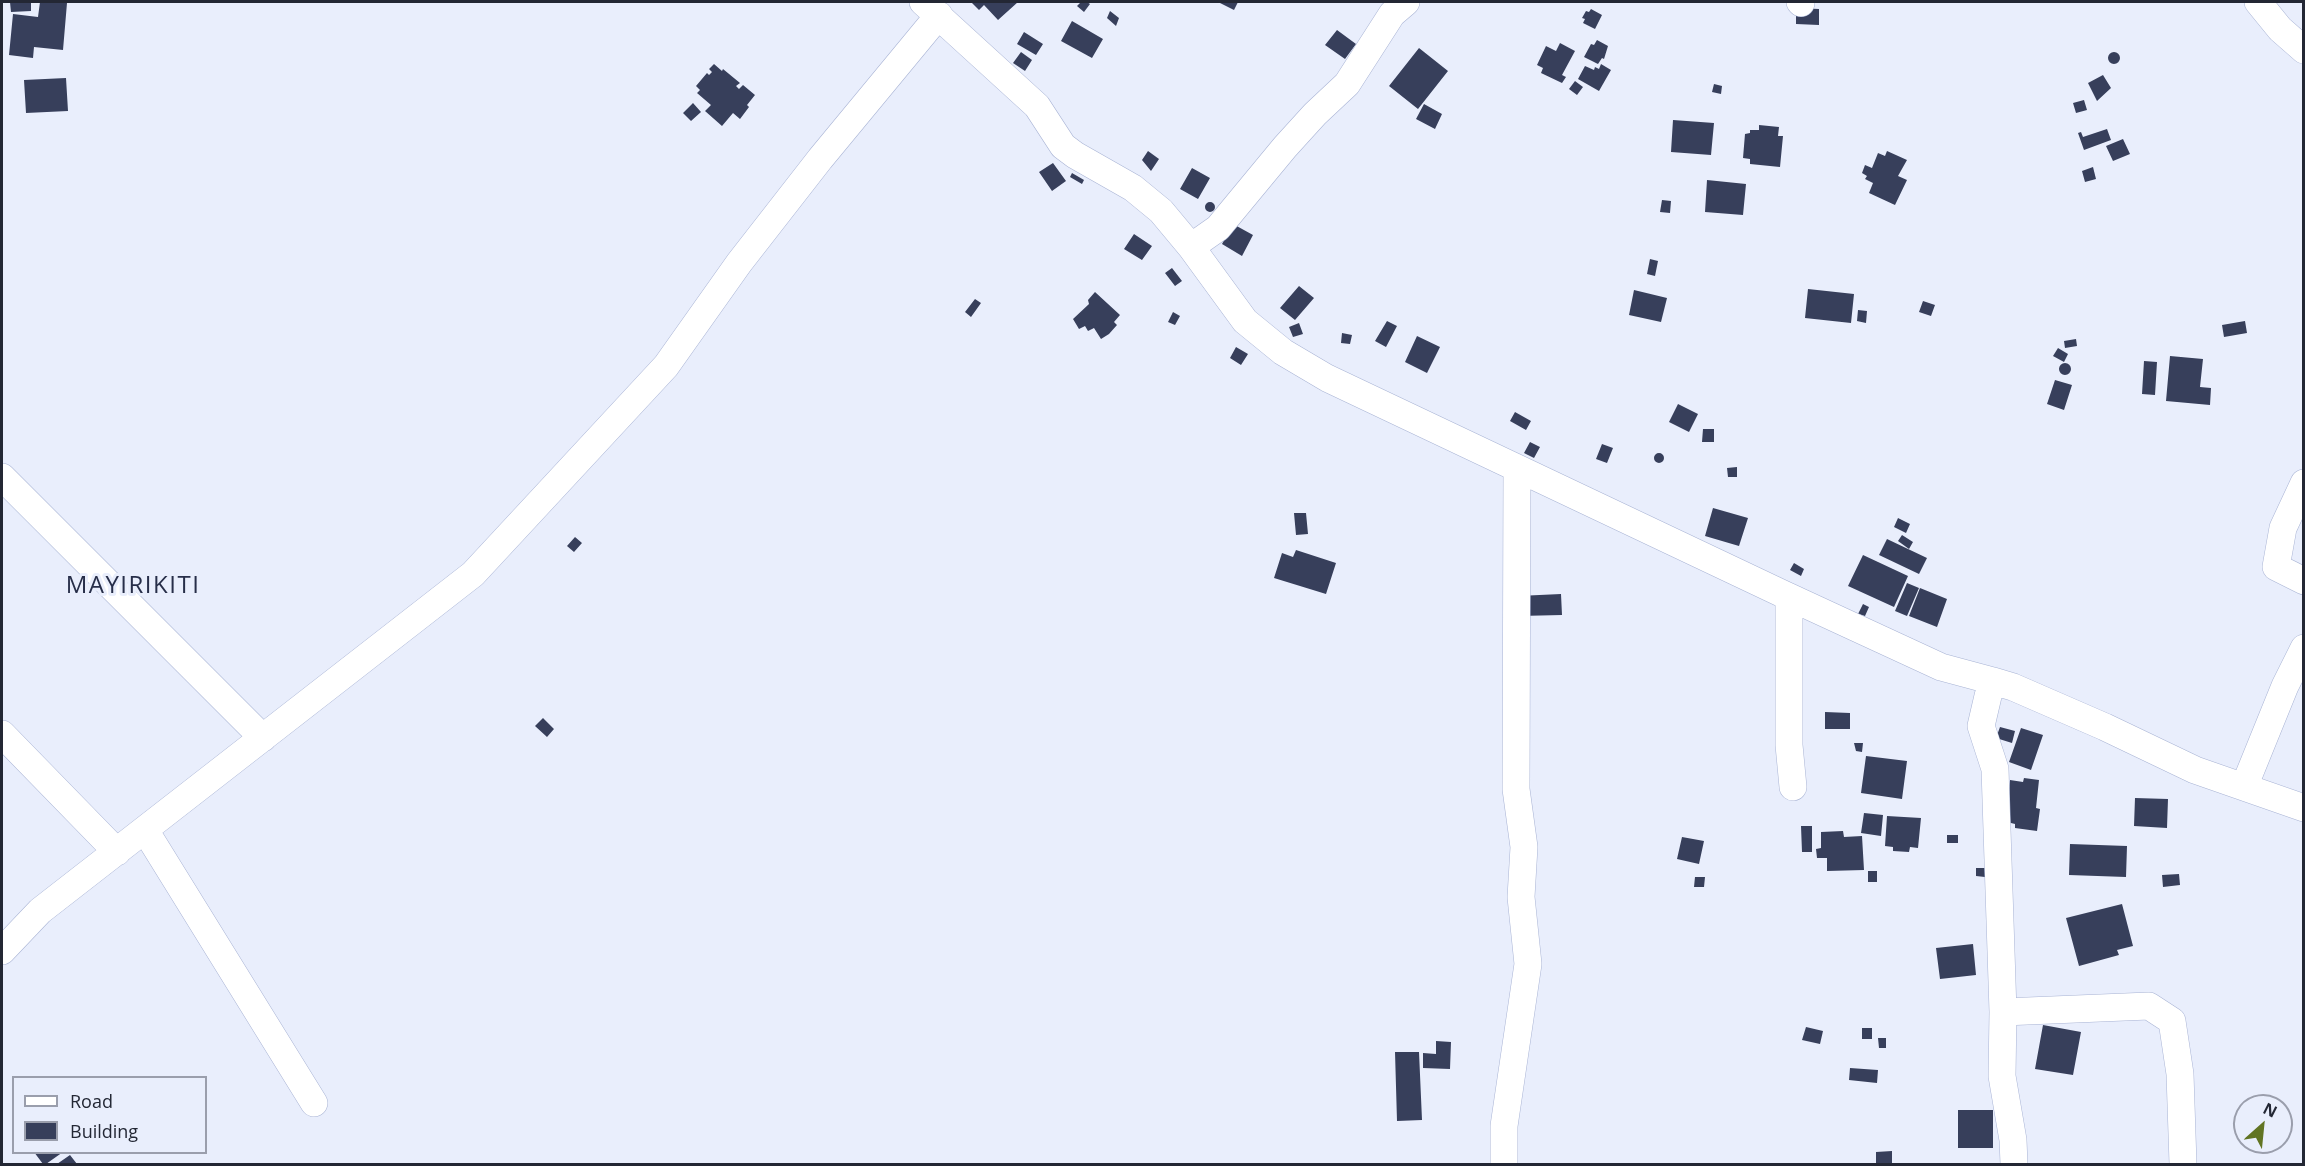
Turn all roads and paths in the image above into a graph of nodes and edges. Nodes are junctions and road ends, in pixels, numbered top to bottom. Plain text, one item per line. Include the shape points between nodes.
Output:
1 (1406, 2) edge
2 (2258, 2) edge
3 (931, 8) edge
4 (2304, 50) edge
5 (1191, 247) junction
6 (1517, 468) junction
7 (2, 477) edge
8 (2304, 483) edge
9 (2304, 581) edge
10 (1789, 597) junction
11 (2304, 648) edge
12 (1993, 681) junction
13 (2294, 691) edge
14 (2, 734) edge
15 (263, 738) junction
16 (2244, 787) junction
17 (1793, 788) dead end
18 (2304, 808) edge
19 (145, 830) junction
20 (117, 852) junction
21 (2, 951) edge
22 (2003, 1012) junction
23 (314, 1103) dead end
24 (1504, 1164) edge
25 (2014, 1164) edge
26 (2183, 1164) edge

1 - 5 street via 1392,14 1347,84 1285,147 1218,228
2 - 4 street
3 - 5 street via 1037,106 1063,146 1145,196
3 - 15 street via 666,366 473,574
5 - 6 street via 1245,321 1283,352 1327,378
6 - 10 street
6 - 24 street via 1516,789 1524,847 1521,897 1528,964 1504,1126
7 - 15 street
8 - 9 street via 2283,528 2276,567
10 - 12 street via 1941,666
10 - 17 street
11 - 13 street
12 - 16 street via 2105,727 2195,770
12 - 22 street via 1981,726 1995,769
13 - 16 street
14 - 20 street
15 - 19 street
16 - 18 street
19 - 20 street
19 - 23 street
20 - 21 street via 40,911
22 - 25 street via 2002,1076
22 - 26 street via 2149,1006 2172,1021 2180,1074

